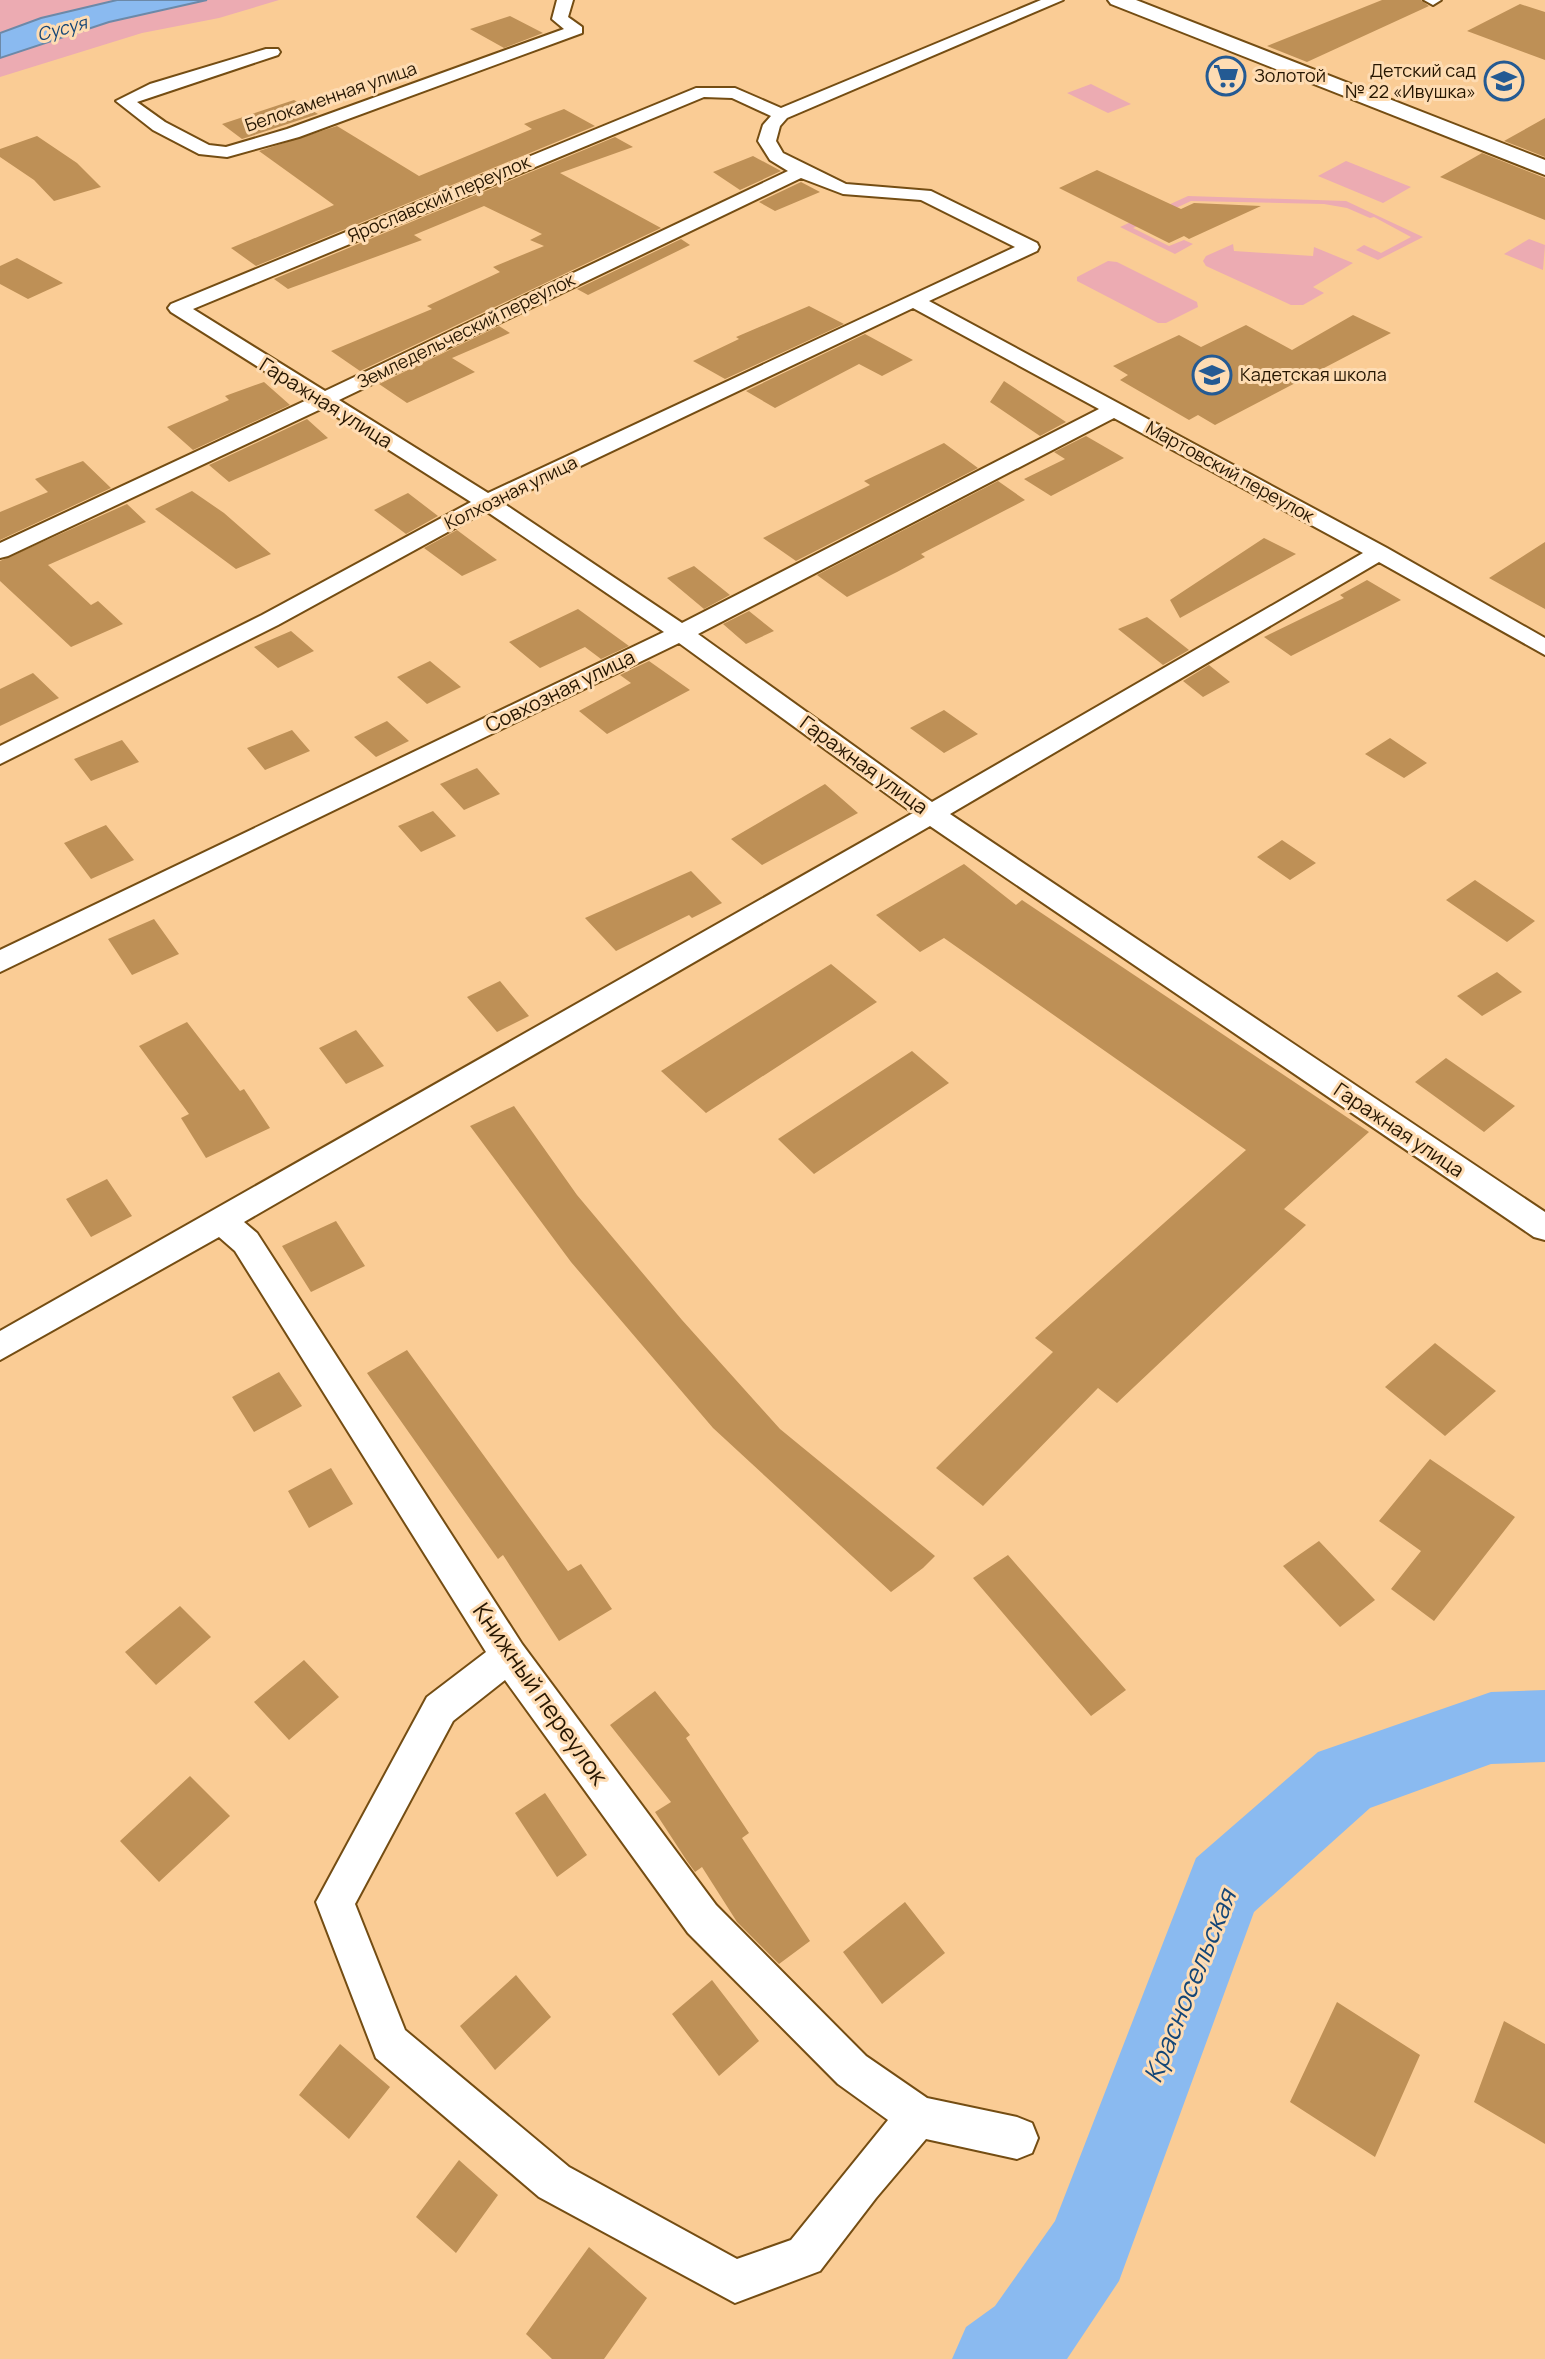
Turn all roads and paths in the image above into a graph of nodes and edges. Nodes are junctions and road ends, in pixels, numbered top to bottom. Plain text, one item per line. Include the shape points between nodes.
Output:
1 (565, 0) edge
2 (1055, 0) edge
3 (1118, 0) edge
4 (272, 52) dead end
5 (781, 114) junction
6 (1545, 168) edge
7 (801, 171) junction
8 (913, 300) junction
9 (178, 308) joint
10 (322, 401) junction
11 (1115, 409) junction
12 (487, 502) junction
13 (0, 551) edge
14 (1379, 553) junction
15 (681, 633) junction
16 (1545, 648) edge
17 (0, 756) edge
18 (931, 814) junction
19 (0, 962) edge
20 (221, 1220) junction
21 (1545, 1228) edge
22 (0, 1347) edge
23 (509, 1656) junction
24 (918, 2117) junction
25 (1017, 2138) dead end

1 - 4 street, Белокаменная улица via 560,19 576,30 227,152 205,150 125,101
2 - 5 street
3 - 6 street
5 - 7 street via 767,141 776,156
5 - 9 street, Ярославский переулок via 735,93 702,92
7 - 8 street, Колхозная улица via 843,189 925,195 1030,247
7 - 10 street, Земледельческий переулок
8 - 11 street, Мартовский переулок
8 - 12 street, Колхозная улица
9 - 10 street, Гаражная улица
10 - 12 street, Гаражная улица
10 - 13 street, Земледельческий переулок
11 - 14 street, Мартовский переулок
11 - 15 street, Совхозная улица
12 - 15 street, Гаражная улица
12 - 17 street, Колхозная улица via 270,620
14 - 16 street, Мартовский переулок
14 - 18 street
15 - 18 street, Гаражная улица
15 - 19 street, Совхозная улица
18 - 20 street
18 - 21 street, Гаражная улица
20 - 22 street
20 - 23 street, Книжный переулок via 246,1242
23 - 24 street, Книжный переулок via 702,1919 852,2070
23 - 24 street via 440,1709 335,1902 390,2044 554,2182 735,2281 805,2256
24 - 25 street

